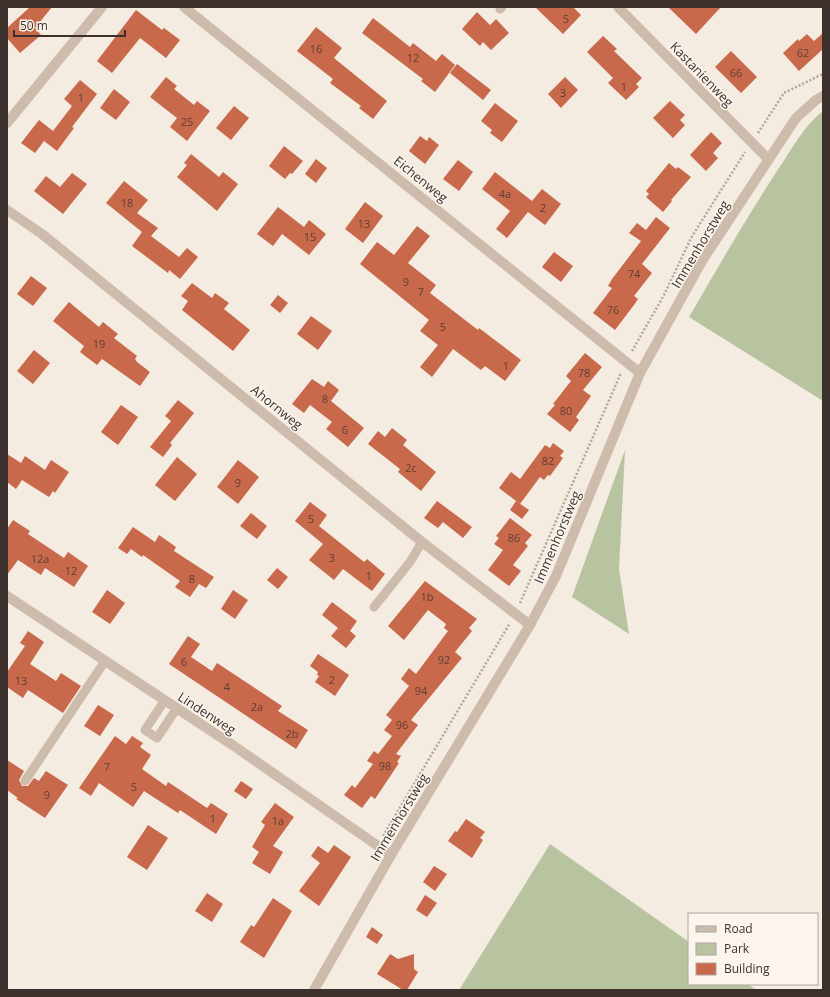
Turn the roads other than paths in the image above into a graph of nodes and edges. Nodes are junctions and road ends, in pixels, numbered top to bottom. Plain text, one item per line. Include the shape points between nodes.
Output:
1 (102, 7) edge
2 (184, 7) edge
3 (618, 7) edge
4 (823, 96) edge
5 (7, 124) edge
6 (768, 159) junction
7 (7, 210) edge
8 (640, 373) junction
9 (422, 542) junction
10 (7, 596) edge
11 (374, 607) dead end
12 (530, 625) junction
13 (105, 661) junction
14 (165, 700) junction
15 (177, 708) junction
16 (25, 782) dead end
17 (391, 855) junction
18 (314, 990) edge

1 - 5 street
2 - 8 street, Eichenweg
3 - 6 street, Kastanienweg
4 - 6 street, Immenhorstweg via 796,118
6 - 8 street, Immenhorstweg via 702,261
7 - 9 street, Ahornweg via 42,234
8 - 12 street, Immenhorstweg via 556,576
9 - 11 lane via 410,562
9 - 12 street, Ahornweg
10 - 13 street, Lindenweg
12 - 17 street, Immenhorstweg
13 - 14 street, Lindenweg
13 - 16 lane
14 - 15 street, Lindenweg
14 - 15 lane via 145,730 157,738
15 - 17 street, Lindenweg
17 - 18 street, Immenhorstweg

